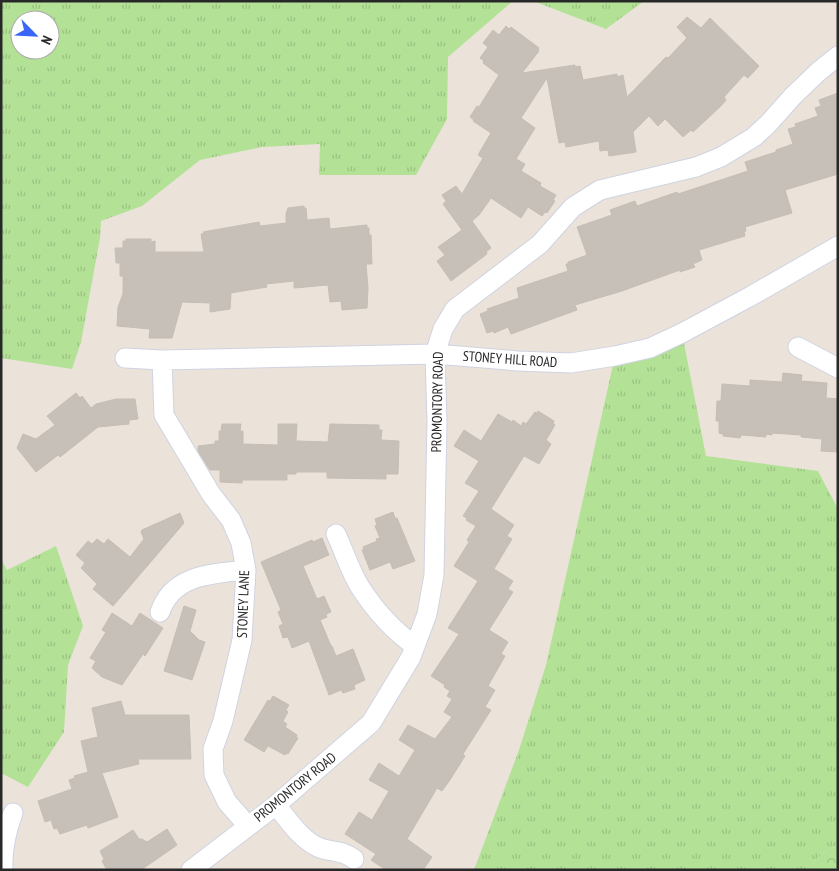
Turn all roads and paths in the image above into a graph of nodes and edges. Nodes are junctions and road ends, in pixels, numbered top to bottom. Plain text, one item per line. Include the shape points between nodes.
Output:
1 (838, 56) edge
2 (838, 246) edge
3 (798, 347) dead end
4 (435, 354) junction
5 (125, 358) dead end
6 (162, 360) junction
7 (838, 368) edge
8 (336, 534) dead end
9 (246, 570) junction
10 (160, 612) dead end
11 (415, 646) junction
12 (276, 805) junction
13 (13, 813) dead end
14 (248, 826) junction
15 (354, 859) dead end
16 (3, 870) edge
17 (191, 870) edge

1 - 4 street, PROMONTORY ROAD via 754,137 721,157 696,167 600,190 573,207 540,244 455,309 443,329
2 - 4 street, STONEY HILL ROAD via 689,330 636,352 571,363
3 - 7 street
4 - 6 street, STONEY HILL ROAD
4 - 11 street, PROMONTORY ROAD via 434,575 427,614
5 - 6 street, STONEY HILL ROAD
6 - 9 street, STONEY LANE via 164,415 211,494 231,520 241,543
8 - 11 street via 360,586 387,621
9 - 10 street via 202,575 184,582 164,600
9 - 14 street, STONEY LANE via 242,640 214,749 214,775 227,802
11 - 12 street, PROMONTORY ROAD via 371,723
12 - 14 street, PROMONTORY ROAD
12 - 15 street via 309,841 322,849 337,851
13 - 16 street via 2,853
14 - 17 street, PROMONTORY ROAD

